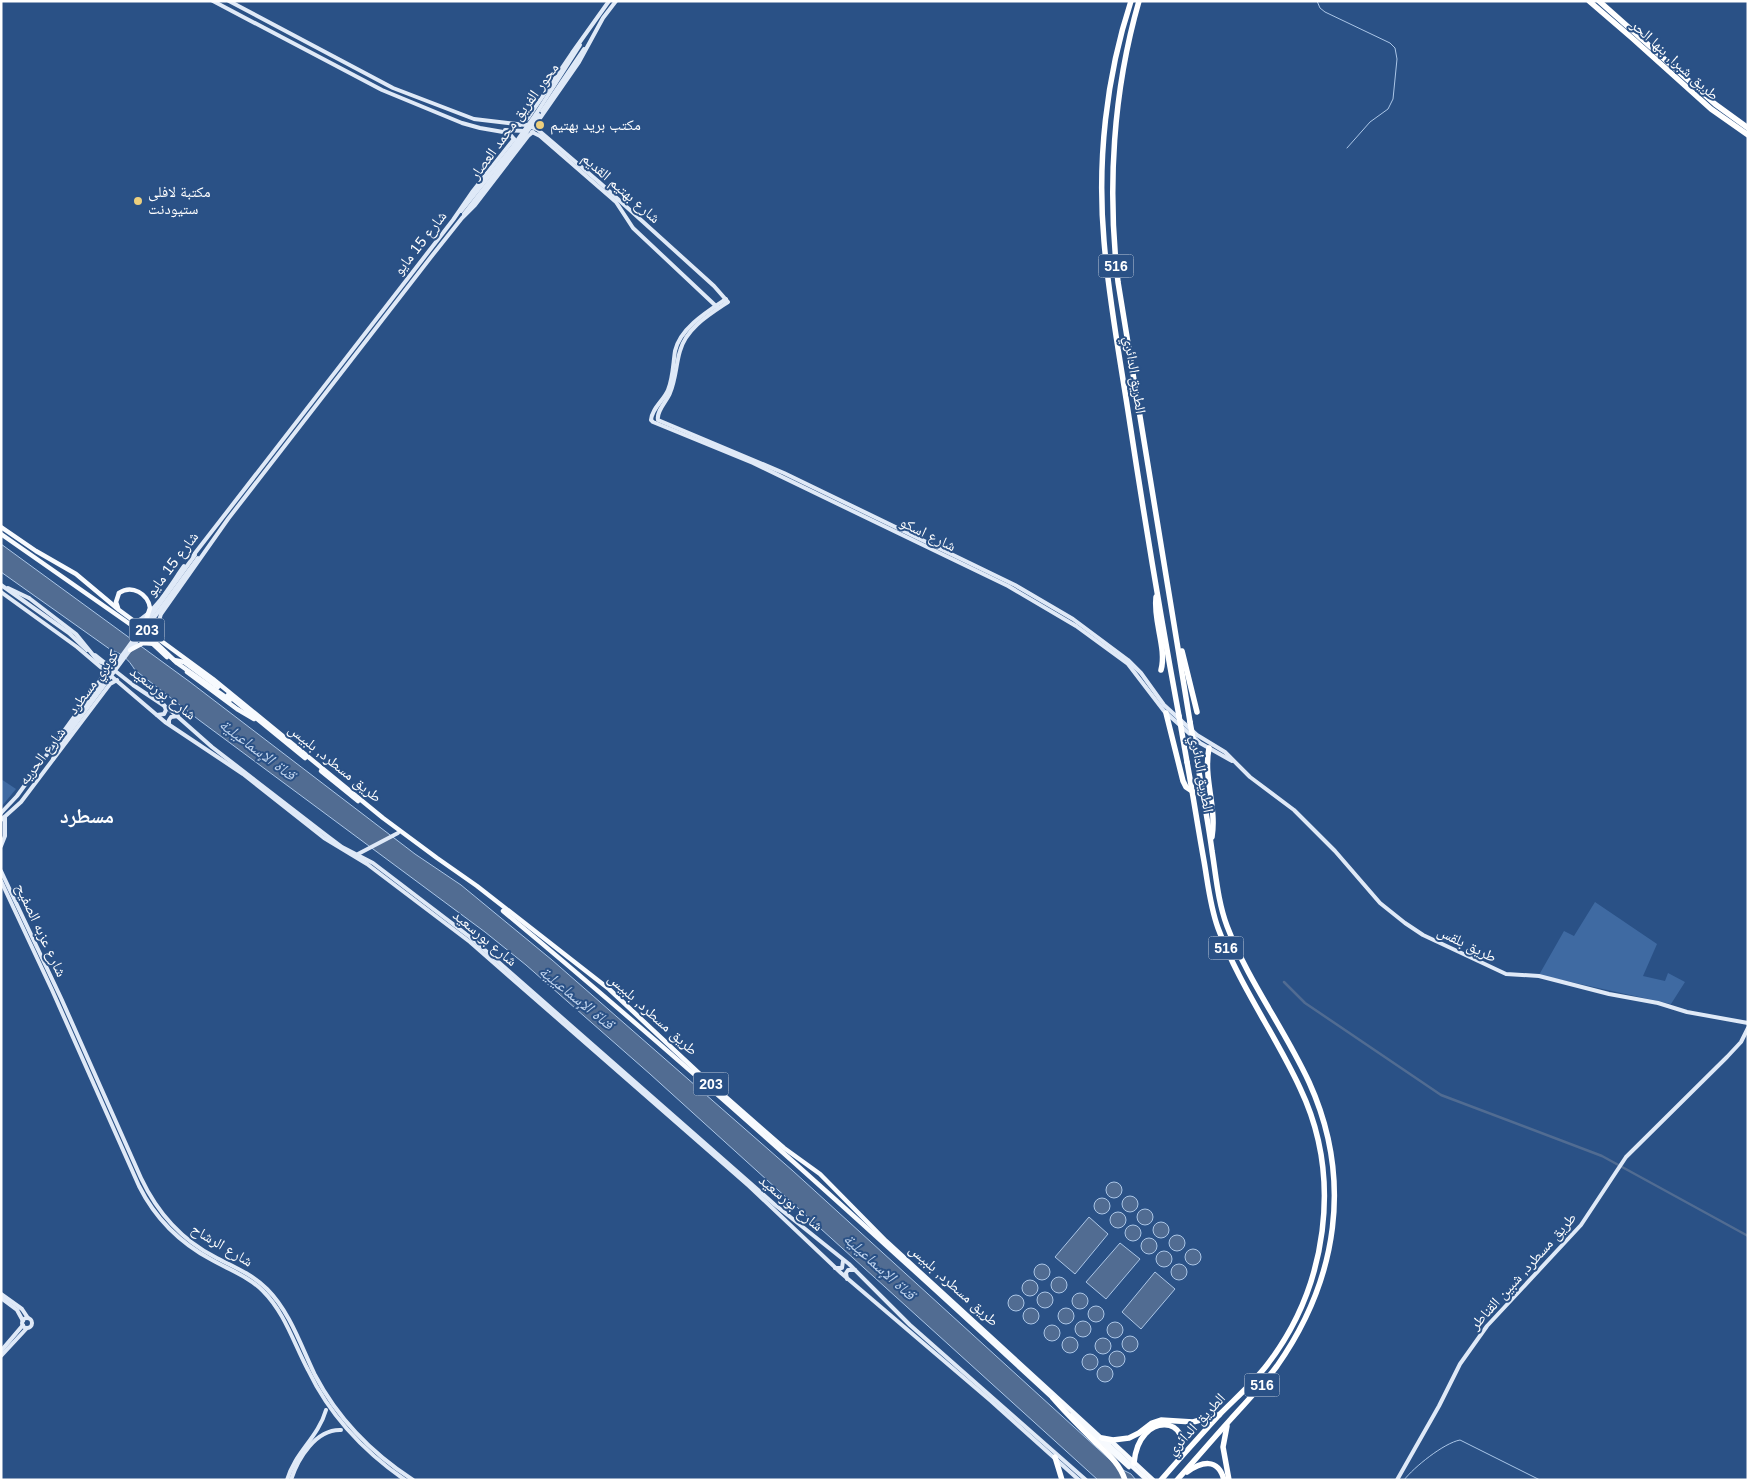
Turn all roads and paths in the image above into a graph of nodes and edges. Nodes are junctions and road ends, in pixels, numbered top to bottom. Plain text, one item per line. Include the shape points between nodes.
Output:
1 (213, 1) edge
2 (229, 1) edge
3 (609, 1) edge
4 (616, 1) edge
5 (1131, 1) edge
6 (1139, 1) edge
7 (1589, 1) edge
8 (1599, 1) edge
9 (288, 34) junction
10 (584, 36) junction
11 (297, 38) junction
12 (285, 40) junction
13 (294, 45) junction
14 (587, 45) junction
15 (528, 118) junction
16 (537, 122) junction
17 (520, 125) junction
18 (536, 128) junction
19 (1748, 128) edge
20 (485, 129) junction
21 (533, 132) junction
22 (1748, 135) edge
23 (514, 139) junction
24 (521, 145) junction
25 (457, 214) junction
26 (462, 218) junction
27 (717, 307) junction
28 (679, 347) junction
29 (824, 495) junction
30 (1, 527) edge
31 (1, 534) edge
32 (203, 542) junction
33 (209, 545) junction
34 (197, 557) junction
35 (65, 566) junction
36 (74, 572) junction
37 (60, 576) junction
38 (69, 582) junction
39 (2, 586) edge
40 (1157, 590) junction
41 (1, 592) edge
42 (119, 610) junction
43 (146, 616) junction
44 (136, 622) junction
45 (158, 623) junction
46 (144, 626) junction
47 (1176, 631) junction
48 (158, 639) junction
49 (164, 643) junction
50 (130, 650) junction
51 (168, 658) junction
52 (117, 661) junction
53 (105, 670) junction
54 (1161, 670) dead end
55 (101, 680) junction
56 (117, 680) junction
57 (109, 685) junction
58 (241, 703) junction
59 (164, 705) junction
60 (247, 711) junction
61 (1168, 712) junction
62 (1198, 712) dead end
63 (157, 715) junction
64 (178, 716) junction
65 (258, 720) junction
66 (169, 725) junction
67 (61, 742) junction
68 (52, 748) junction
69 (1209, 748) junction
70 (52, 761) junction
71 (1238, 765) junction
72 (1192, 791) junction
73 (1, 813) edge
74 (3, 819) edge
75 (3, 833) edge
76 (397, 834) junction
77 (1211, 842) junction
78 (1, 846) edge
79 (365, 851) junction
80 (357, 854) junction
81 (363, 857) junction
82 (1, 872) edge
83 (1, 881) edge
84 (602, 984) junction
85 (603, 996) junction
86 (618, 997) junction
87 (61, 998) joint
88 (57, 1002) joint
89 (619, 1009) junction
90 (1748, 1023) edge
91 (1748, 1028) edge
92 (820, 1174) junction
93 (814, 1181) junction
94 (842, 1259) junction
95 (835, 1268) junction
96 (855, 1270) junction
97 (847, 1278) junction
98 (1, 1294) edge
99 (1, 1298) edge
100 (28, 1318) junction
101 (25, 1324) junction
102 (295, 1339) junction
103 (1, 1351) edge
104 (1, 1356) edge
105 (1053, 1398) junction
106 (326, 1410) dead end
107 (1221, 1414) junction
108 (1230, 1420) junction
109 (324, 1428) junction
110 (342, 1430) dead end
111 (1103, 1439) junction
112 (1055, 1457) junction
113 (1134, 1463) junction
114 (1176, 1463) junction
115 (396, 1471) junction
116 (1178, 1479) edge
117 (1400, 1479) edge
118 (289, 1480) edge
119 (405, 1480) edge
120 (413, 1480) edge
121 (1062, 1480) edge
122 (1080, 1480) edge
123 (1086, 1480) edge
124 (1125, 1480) edge
125 (1143, 1480) edge
126 (1147, 1480) edge
127 (1153, 1480) edge
128 (1161, 1480) edge
129 (1224, 1480) edge
130 (1229, 1480) edge

1 - 12 main road
2 - 9 main road
3 - 10 main road
4 - 14 main road
5 - 40 highway, الطريق الدائري / 516 via 1116,56 1106,114 1103,227
6 - 47 highway, الطريق الدائري / 516 via 1123,72 1113,168 1114,241
7 - 22 highway, طريق شبرا, بنها الحر via 1711,109
8 - 19 highway, طريق شبرا, بنها الحر via 1715,104
9 - 11 main road
9 - 12 main road
10 - 15 main road
10 - 25 main road, محور الفريق محمد العصار, bridge via 514,145
11 - 13 main road
11 - 17 main road, شارع بهتيم القديم via 393,88 462,115
12 - 13 main road
13 - 20 main road via 389,94 462,124
14 - 16 main road via 579,62
14 - 26 main road, محور الفريق محمد العصار, bridge via 529,130
15 - 16 main road via 531,123
15 - 17 main road
16 - 18 main road
17 - 18 main road, شارع بهتيم القديم
18 - 27 main road, شارع بهتيم القديم via 727,300
20 - 21 main road
20 - 23 main road via 509,133
21 - 24 main road, شارع 15 مايو
21 - 27 main road, شارع بهتيم القديم via 616,202 633,228
23 - 24 main road via 520,139
23 - 25 main road, شارع 15 مايو
24 - 26 main road, شارع 15 مايو
25 - 32 main road, شارع 15 مايو
26 - 33 main road, شارع 15 مايو
27 - 28 main road via 685,331
28 - 29 main road, شارع اسكو via 672,388 658,420 740,453
28 - 29 main road, شارع اسكو via 669,387 651,420
29 - 61 main road, شارع اسكو via 1008,586 1063,618 1128,664 1157,703
30 - 35 main road, 203
31 - 37 main road, 203
32 - 34 main road, كوبري مسطرد
32 - 43 main road, شارع 15 مايو
33 - 34 main road, كوبري مسطرد
33 - 45 main road, شارع 15 مايو
34 - 46 main road, كوبري مسطرد, bridge
34 - 50 main road, كوبري مسطرد, bridge
35 - 36 main road, 203
35 - 37 main road via 65,572
36 - 38 main road via 69,576
36 - 42 main road, 203
37 - 38 main road, 203
38 - 51 main road, 203 via 137,629
39 - 52 main road, bridge via 29,598 76,634 98,660 106,664
39 - 59 main road, شارع بورسعيد
40 - 54 highway via 1155,612 1163,658
40 - 72 highway, الطريق الدائري / 516, bridge
41 - 53 main road, شارع بورسعيد
42 - 44 main road, 203
42 - 46 main road, bridge via 116,602 119,593 133,589 146,598 150,608
43 - 44 main road, شارع 15 مايو
43 - 45 main road via 148,625
44 - 48 main road, 203
45 - 48 main road, شارع 15 مايو
46 - 52 main road, كوبري مسطرد, bridge
47 - 62 highway
47 - 77 highway, الطريق الدائري / 516, bridge
48 - 49 main road, 203
49 - 51 main road via 173,654
49 - 58 main road, 203
50 - 60 main road, bridge via 143,643 157,644 177,663
50 - 67 main road, كوبري مسطرد, bridge
51 - 58 main road, 203 via 184,662
51 - 65 main road via 237,709
52 - 67 main road, كوبري مسطرد, bridge
53 - 55 main road, شارع الحريه
53 - 56 main road, شارع بورسعيد
55 - 57 main road
55 - 68 main road, شارع الحريه
56 - 57 main road, شارع الحريه
56 - 63 main road, شارع بورسعيد
57 - 70 main road, شارع الحريه
58 - 60 main road, 203
58 - 84 main road, طريق مسطرد, بلبيس / 203 via 396,828 477,886
59 - 63 main road via 165,712
59 - 64 main road, شارع بورسعيد
60 - 65 main road, 203
61 - 69 main road
61 - 71 main road via 1197,736 1220,748
61 - 72 highway via 1183,781
63 - 66 main road, شارع بورسعيد
64 - 66 main road via 170,718
64 - 80 main road, شارع بورسعيد via 212,747 326,835
65 - 76 main road, طريق مسطرد, بلبيس / 203
66 - 95 main road, شارع بورسعيد via 243,774 324,838 367,864 470,942 749,1186
67 - 68 main road, كوبري مسطرد
67 - 70 main road, كوبري مسطرد
68 - 73 main road, شارع الحريه
69 - 71 main road
69 - 77 highway via 1206,765 1214,817
70 - 74 main road, شارع الحريه via 19,805
71 - 90 main road, طريق بلقس via 1294,810 1335,851 1372,896 1423,935 1506,974 1539,976 1687,1012
72 - 107 highway, الطريق الدائري / 516 via 1210,901 1218,928 1240,979 1300,1089 1312,1118 1317,1132 1324,1188 1321,1245 1295,1321 1257,1377
74 - 75 main road
75 - 78 main road
76 - 79 main road
76 - 85 main road, طريق مسطرد, بلبيس / 203 via 476,888
77 - 108 highway, الطريق الدائري / 516 via 1222,909 1232,936 1251,977 1300,1063 1322,1114 1333,1158 1335,1200 1329,1250 1310,1308 1286,1352
79 - 80 main road
79 - 81 main road
80 - 81 main road, شارع بورسعيد
81 - 94 main road, شارع بورسعيد via 503,964 774,1204
82 - 87 main road, شارع عزبه الصفيح
83 - 88 main road, شارع عزبه الصفيح
84 - 85 main road via 608,994
84 - 86 main road, طريق مسطرد, بلبيس / 203
85 - 89 main road, طريق مسطرد, بلبيس / 203
86 - 89 main road via 611,1000
86 - 92 main road, طريق مسطرد, بلبيس / 203 via 784,1148
87 - 102 main road, شارع الرشاح via 140,1178 155,1204 189,1240 262,1284 280,1306
88 - 102 main road, شارع الرشاح via 139,1186 154,1210 191,1247 259,1287 277,1308
89 - 93 main road, طريق مسطرد, بلبيس / 203
91 - 117 main road, طريق مسطرد, شبين القناطر via 1727,1057 1621,1163 1581,1226 1498,1313 1469,1350
92 - 93 main road
92 - 111 main road, طريق مسطرد, بلبيس / 203 via 886,1240
93 - 105 main road, طريق مسطرد, بلبيس / 203
94 - 95 main road via 843,1266
94 - 96 main road, شارع بورسعيد
95 - 97 main road, شارع بورسعيد
96 - 97 main road via 846,1271
96 - 123 main road, شارع بورسعيد via 916,1331
97 - 112 main road, شارع بورسعيد
98 - 100 main road via 22,1309
99 - 101 main road via 19,1311
100 - 101 main road
100 - 101 main road via 31,1326
101 - 103 main road
101 - 104 main road
102 - 115 main road, شارع الرشاح via 340,1414
105 - 124 highway via 1112,1457
105 - 125 main road, طريق مسطرد, بلبيس / 203
106 - 109 main road
107 - 111 highway via 1193,1422 1161,1420 1129,1438
107 - 114 highway, الطريق الدائري / 516
108 - 116 highway, الطريق الدائري / 516
108 - 130 highway via 1222,1447
109 - 110 main road
109 - 118 main road
109 - 118 main road via 293,1465
111 - 113 main road via 1112,1442
111 - 126 main road, طريق مسطرد, بلبيس / 203
112 - 121 highway
112 - 122 main road, شارع بورسعيد
113 - 114 highway via 1140,1440 1153,1427 1162,1424 1174,1428 1180,1435 1181,1450
113 - 127 main road
114 - 128 highway, الطريق الدائري / 516
115 - 119 main road, شارع الرشاح
115 - 120 main road, شارع الرشاح
116 - 129 highway via 1206,1463 1218,1468

